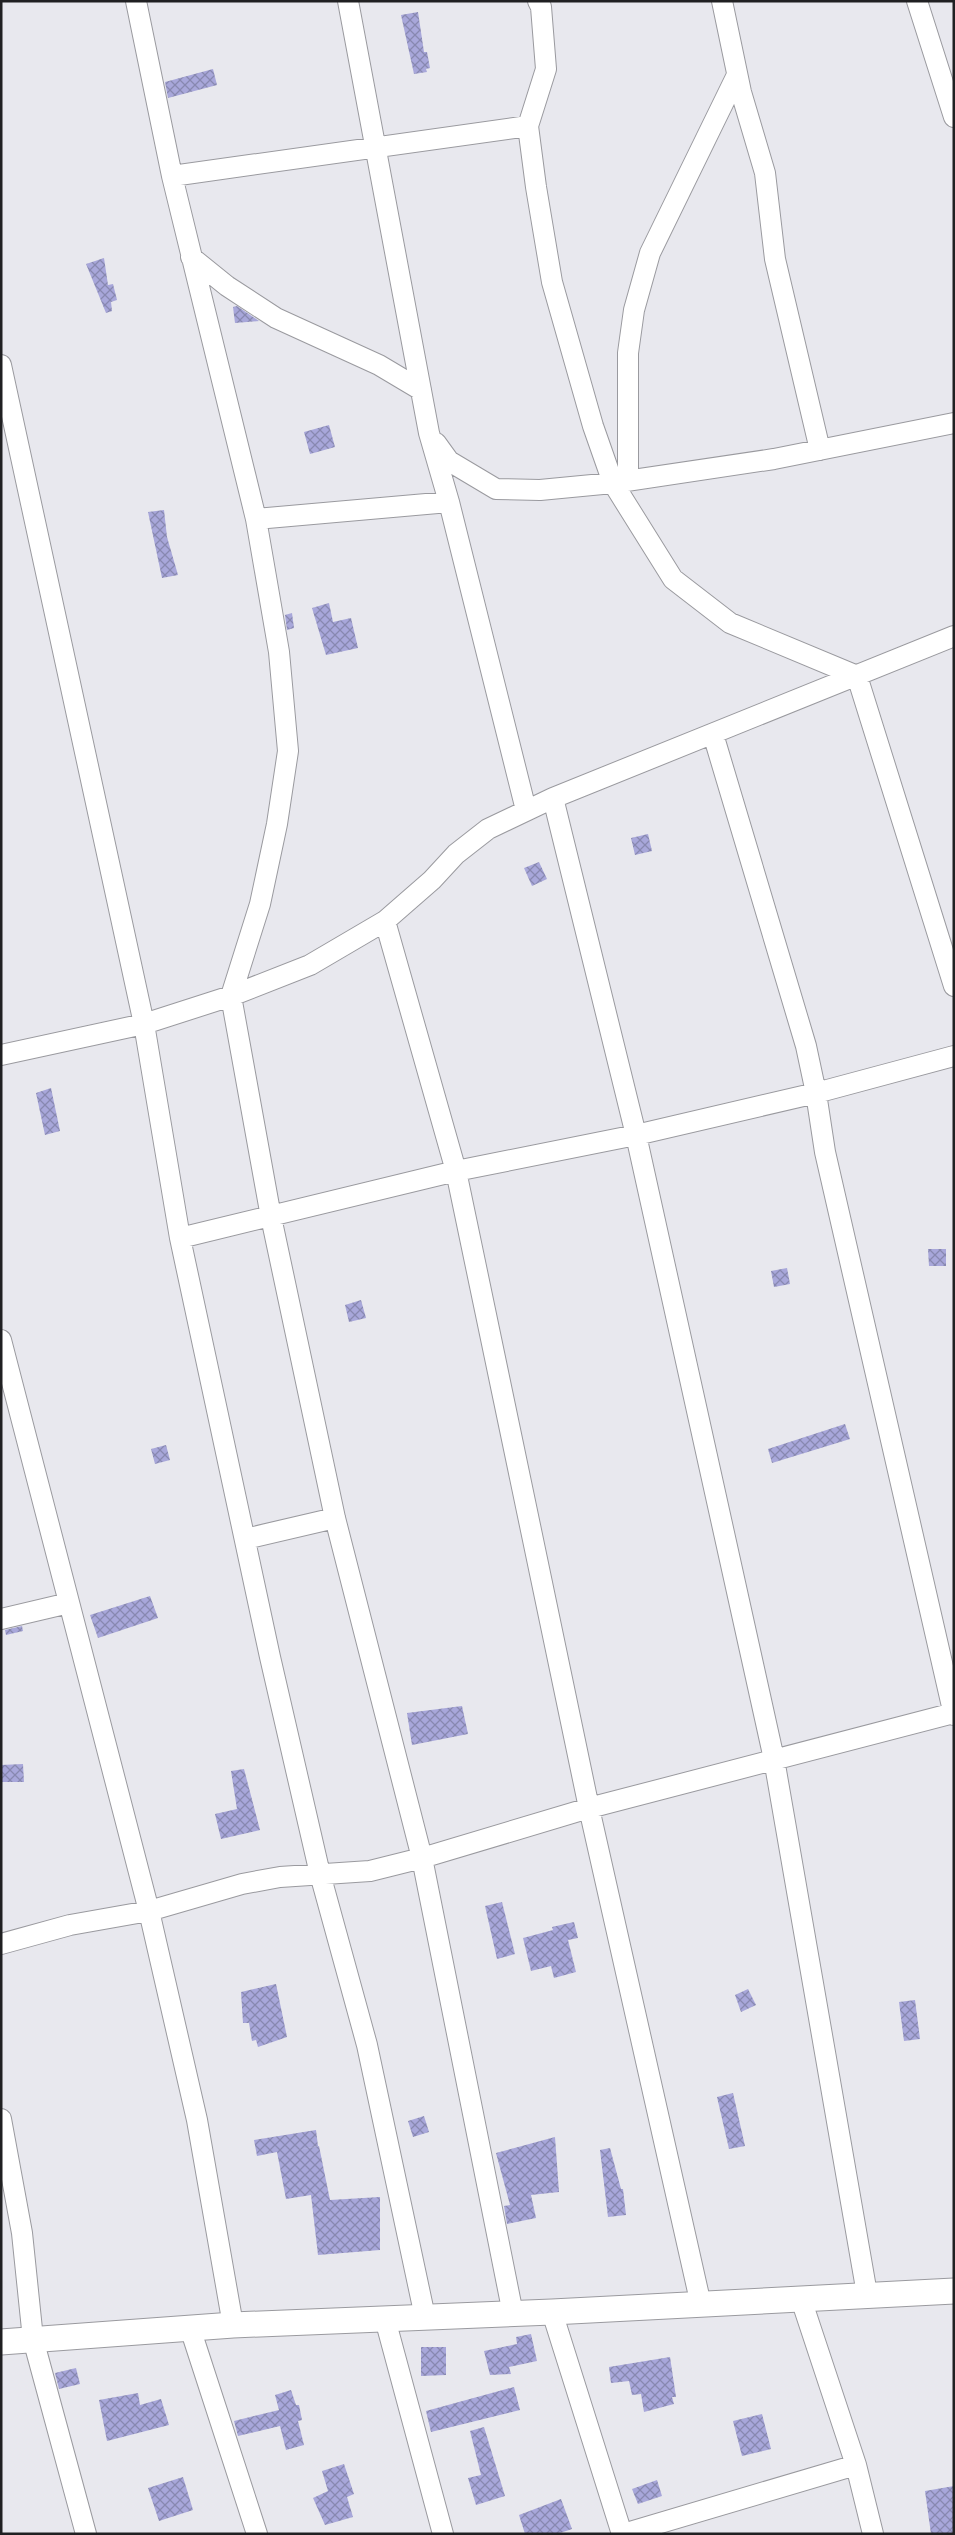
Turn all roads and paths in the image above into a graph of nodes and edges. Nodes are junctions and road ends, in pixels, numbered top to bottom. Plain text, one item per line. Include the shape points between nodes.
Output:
1 (136, 1) edge
2 (348, 1) edge
3 (538, 1) edge
4 (722, 1) edge
5 (917, 1) edge
6 (737, 75) junction
7 (954, 117) edge
8 (528, 126) junction
9 (377, 147) junction
10 (172, 176) junction
11 (191, 256) junction
12 (1, 365) edge
13 (421, 390) junction
14 (6, 415) edge
15 (954, 423) edge
16 (429, 433) junction
17 (820, 450) junction
18 (621, 481) junction
19 (449, 502) junction
20 (256, 519) junction
21 (954, 636) edge
22 (857, 676) junction
23 (713, 734) junction
24 (554, 798) junction
25 (526, 810) junction
26 (385, 922) junction
27 (954, 986) edge
28 (231, 996) junction
29 (144, 1024) junction
30 (1, 1055) edge
31 (954, 1056) edge
32 (816, 1093) junction
33 (636, 1135) junction
34 (456, 1171) junction
35 (271, 1217) junction
36 (180, 1238) junction
37 (1, 1340) edge
38 (334, 1518) junction
39 (245, 1538) junction
40 (69, 1603) junction
41 (1, 1619) edge
42 (954, 1714) edge
43 (774, 1759) junction
44 (589, 1808) junction
45 (422, 1858) junction
46 (320, 1874) junction
47 (149, 1910) junction
48 (1, 1944) edge
49 (1, 2119) edge
50 (954, 2291) edge
51 (868, 2294) junction
52 (801, 2300) junction
53 (701, 2304) junction
54 (552, 2312) junction
55 (513, 2314) junction
56 (425, 2317) junction
57 (384, 2318) junction
58 (233, 2325) junction
59 (190, 2328) junction
60 (33, 2339) junction
61 (1, 2342) edge
62 (856, 2465) junction
63 (86, 2534) edge
64 (257, 2534) edge
65 (443, 2534) edge
66 (623, 2534) edge
67 (873, 2534) edge

1 - 10 street
2 - 9 street
3 - 8 street via 546,69
4 - 6 street
5 - 7 street
6 - 17 street via 765,173 776,260
6 - 18 street via 650,253 634,310 628,353
8 - 9 street
8 - 18 street via 552,282 592,426
9 - 10 street
9 - 13 street
10 - 11 street
11 - 13 street via 227,286 276,318 379,365
11 - 20 street
12 - 14 street
13 - 16 street
14 - 29 street
15 - 17 street
16 - 18 street via 449,461 496,489 540,490
16 - 19 street
17 - 18 street
18 - 22 street via 673,579 730,623
19 - 20 street
19 - 25 street
20 - 28 street via 279,652 288,751 260,904
21 - 22 street
22 - 23 street
22 - 27 street
23 - 24 street
23 - 32 street via 788,979
24 - 25 street
24 - 33 street
25 - 26 street via 482,834 456,854
26 - 28 street via 310,965
26 - 34 street
28 - 29 street
28 - 35 street
29 - 30 street
29 - 36 street
31 - 32 street
32 - 33 street
32 - 42 street via 827,1161
33 - 34 street
33 - 43 street
34 - 35 street
34 - 44 street
35 - 36 street
35 - 38 street
36 - 39 street
37 - 40 street
38 - 39 street
38 - 45 street
39 - 46 street
40 - 41 street
40 - 47 street
42 - 43 street
43 - 44 street
43 - 51 street
44 - 45 street
44 - 53 street
45 - 46 street via 370,1871
45 - 55 street
46 - 47 street via 242,1884
46 - 56 street via 367,2045
47 - 48 street via 70,1925
47 - 58 street via 197,2120
49 - 60 street via 22,2233
50 - 51 street
51 - 52 street
52 - 53 street
52 - 62 street
53 - 54 street
54 - 55 street
54 - 66 street
55 - 56 street
56 - 57 street
57 - 58 street
57 - 65 street
58 - 59 street
59 - 60 street
59 - 64 street
60 - 61 street
60 - 63 street
62 - 66 street
62 - 67 street

